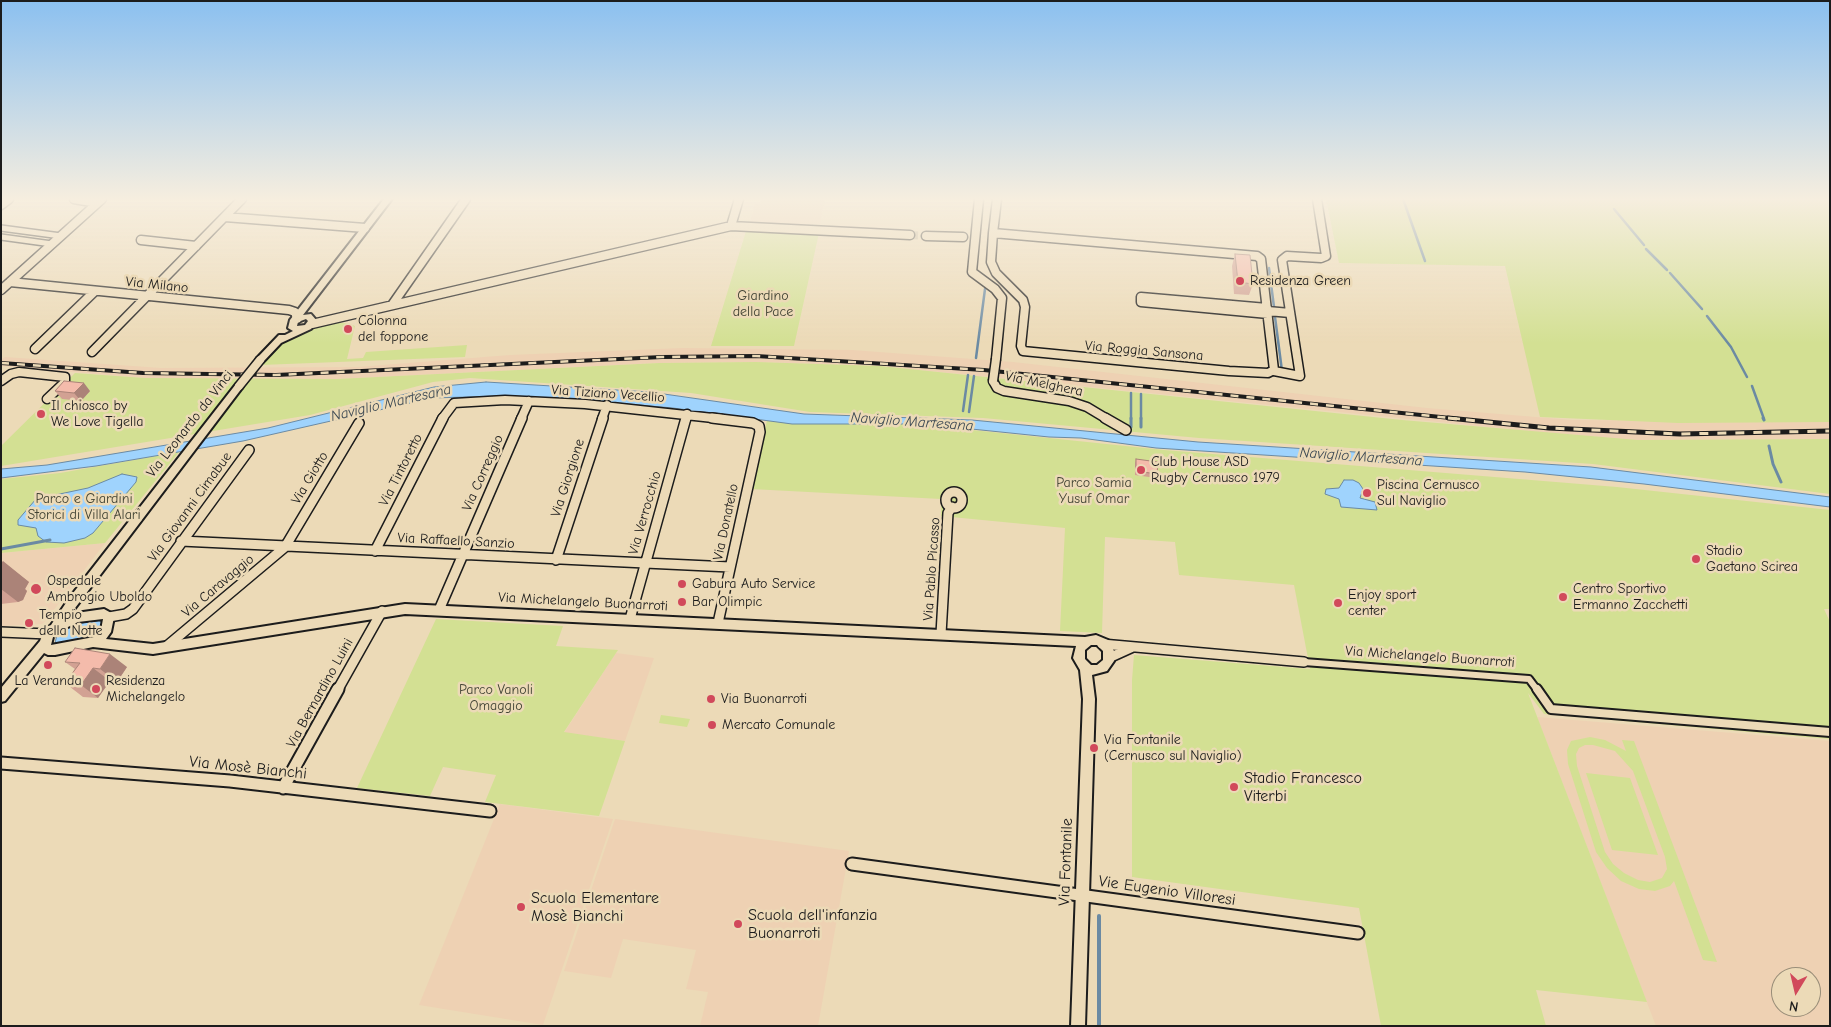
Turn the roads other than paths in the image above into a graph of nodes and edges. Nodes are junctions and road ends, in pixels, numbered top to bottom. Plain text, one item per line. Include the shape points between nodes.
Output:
1 (49, 247) edge
2 (195, 247) edge
3 (350, 247) edge
4 (432, 247) edge
5 (639, 247) edge
6 (975, 247) edge
7 (993, 247) edge
8 (1153, 247) edge
9 (1326, 247) edge
10 (10, 282) junction
11 (1, 290) edge
12 (95, 292) junction
13 (145, 297) junction
14 (392, 304) junction
15 (305, 306) junction
16 (1268, 311) junction
17 (1290, 313) junction
18 (312, 319) junction
19 (294, 322) junction
20 (301, 329) junction
21 (279, 341) junction
22 (35, 348) dead end
23 (92, 352) dead end
24 (1270, 372) junction
25 (1, 382) edge
26 (47, 398) dead end
27 (530, 401) junction
28 (454, 403) joint
29 (607, 405) junction
30 (687, 414) junction
31 (359, 423) dead end
32 (759, 426) joint
33 (1126, 430) dead end
34 (249, 450) dead end
35 (952, 507) dead end
36 (182, 541) junction
37 (285, 546) junction
38 (375, 551) junction
39 (463, 556) junction
40 (556, 560) junction
41 (645, 564) junction
42 (730, 568) junction
43 (74, 600) junction
44 (439, 610) junction
45 (382, 611) junction
46 (110, 616) junction
47 (76, 618) junction
48 (630, 619) junction
49 (718, 623) junction
50 (1, 632) edge
51 (106, 633) junction
52 (941, 634) junction
53 (50, 639) junction
54 (94, 642) junction
55 (114, 644) junction
56 (1102, 644) junction
57 (167, 646) junction
58 (1082, 647) junction
59 (1133, 647) junction
60 (1111, 657) junction
61 (1304, 662) joint
62 (1085, 666) junction
63 (1099, 670) junction
64 (1, 697) edge
65 (1089, 699) junction
66 (1830, 732) edge
67 (1, 763) edge
68 (282, 788) junction
69 (490, 810) dead end
70 (852, 864) dead end
71 (1082, 895) junction
72 (1358, 933) dead end
73 (1078, 1026) edge

1 - 10 street
2 - 13 street
3 - 15 street, Via Leonardo da Vinci
4 - 14 street
5 - 14 street
6 - 33 street, Via Melghera, bridge via 973,274 994,288 1002,298 993,381 997,388 1069,401 1087,407
7 - 24 street, Via Roggia Sansona via 992,266 1024,303 1021,348 1030,353
8 - 16 street via 1257,256 1261,259
9 - 17 street via 1327,255 1320,258 1287,256 1282,259
10 - 11 street
10 - 12 street, Via Milano
12 - 13 street, Via Milano
12 - 22 street
13 - 19 street, Via Milano via 289,310 295,312
13 - 23 street
14 - 18 street via 352,316
15 - 18 street
15 - 19 street, Via Leonardo da Vinci
16 - 16 street via 1141,297 1141,302
16 - 17 street
16 - 24 street
17 - 24 street, Via Roggia Sansona via 1300,376
18 - 19 street
18 - 20 street, Via Leonardo da Vinci
19 - 20 street via 294,328
19 - 21 street, Via Leonardo da Vinci
20 - 21 street, Via Leonardo da Vinci
21 - 43 street, Via Leonardo da Vinci, bridge via 211,420
25 - 26 street via 8,375 19,372 65,377 65,382
27 - 28 street, Via Tiziano Vecellio
27 - 29 street, Via Tiziano Vecellio
27 - 39 street, Via Correggio
28 - 38 street, Via Tintoretto via 445,414
29 - 30 street, Via Tiziano Vecellio
29 - 40 street, Via Giorgione
30 - 32 street, Via Tiziano Vecellio
30 - 41 street, Via Verrocchio
31 - 37 street, Via Giotto
32 - 42 street, Via Donatello
34 - 36 street, Via Giovanni Cimabue
35 - 52 street, Via Pablo Picasso via 948,513
36 - 37 street, Via Raffaello Sanzio
36 - 46 street, Via Giovanni Cimabue via 131,611
37 - 38 street, Via Raffaello Sanzio
37 - 57 street, Via Caravaggio
38 - 39 street, Via Raffaello Sanzio
39 - 40 street, Via Raffaello Sanzio
39 - 44 street, Via Correggio
40 - 41 street, Via Raffaello Sanzio
41 - 42 street, Via Raffaello Sanzio
41 - 48 street, Via Verrocchio
42 - 49 street, Via Donatello
43 - 47 street
43 - 53 street, Via Leonardo da Vinci
44 - 45 street, Via Michelangelo Buonarroti
44 - 48 street, Via Michelangelo Buonarroti
45 - 57 street, Via Michelangelo Buonarroti
45 - 68 street, Via Bernardino Luini
46 - 47 street
46 - 51 street
47 - 53 street
48 - 49 street, Via Michelangelo Buonarroti
49 - 52 street, Via Michelangelo Buonarroti
50 - 53 street
51 - 54 street
51 - 55 street
52 - 58 street, Via Michelangelo Buonarroti via 1053,640
53 - 54 street via 57,650
53 - 64 street, Via Leonardo da Vinci
54 - 55 street, Via Michelangelo Buonarroti
55 - 57 street, Via Michelangelo Buonarroti via 148,649
56 - 58 street
56 - 59 street, Via Michelangelo Buonarroti
56 - 60 street
58 - 62 street via 1079,660
59 - 60 street, Via Michelangelo Buonarroti
59 - 61 street, Via Michelangelo Buonarroti
60 - 63 street via 1108,665
61 - 66 street, Via Michelangelo Buonarroti via 1529,679 1551,709
62 - 63 street
62 - 65 street, Via Fontanile
63 - 65 street, Via Fontanile
65 - 71 street, Via Fontanile
67 - 68 street, Via Mosè Bianchi
68 - 69 street, Via Mosè Bianchi
70 - 71 street, Vie Eugenio Villoresi
71 - 72 street, Vie Eugenio Villoresi
71 - 73 street, Via Fontanile

